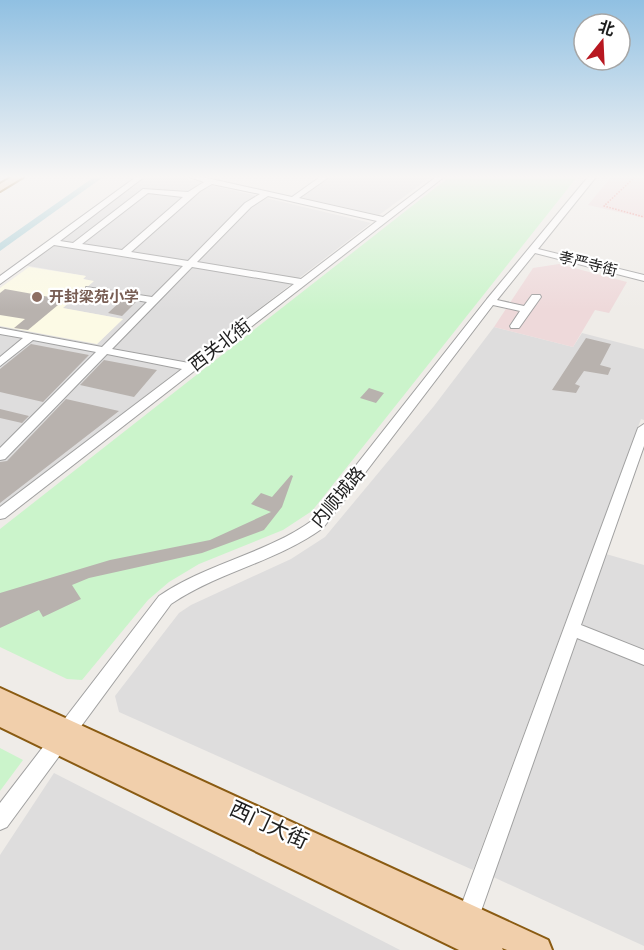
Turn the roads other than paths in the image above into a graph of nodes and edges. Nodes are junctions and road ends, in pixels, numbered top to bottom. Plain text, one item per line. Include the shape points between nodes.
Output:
1 (80, 221) edge
2 (106, 221) edge
3 (161, 221) edge
4 (232, 221) edge
5 (383, 221) edge
6 (556, 221) edge
7 (52, 242) junction
8 (75, 245) junction
9 (534, 248) junction
10 (124, 253) junction
11 (190, 264) junction
12 (644, 276) edge
13 (0, 281) edge
14 (302, 282) junction
15 (89, 289) dead end
16 (536, 297) dead end
17 (153, 300) junction
18 (491, 300) junction
19 (527, 310) junction
20 (515, 326) dead end
21 (0, 331) edge
22 (30, 337) junction
23 (105, 351) junction
24 (0, 363) edge
25 (192, 367) junction
26 (644, 429) edge
27 (0, 456) edge
28 (0, 514) edge
29 (573, 629) junction
30 (644, 658) edge
31 (0, 698) edge
32 (0, 716) edge
33 (62, 736) junction
34 (0, 820) edge
35 (468, 917) junction
36 (478, 948) edge
37 (538, 950) edge

1 - 7 street
2 - 8 street
3 - 10 street
4 - 11 street
5 - 14 street, 西关北街
6 - 9 street, 内顺城路
7 - 8 street
7 - 13 street
8 - 10 street
9 - 12 street, 孝严寺街
9 - 18 street, 内顺城路
10 - 11 street
11 - 14 street
11 - 17 street
14 - 25 street, 西关北街
15 - 17 street
16 - 19 street
17 - 23 street
18 - 19 street
18 - 33 street, 内顺城路 via 318,524 296,541 174,593 157,609
19 - 20 street
21 - 22 street
22 - 23 street
22 - 24 street
23 - 25 street
23 - 27 street
25 - 28 street, 西关北街
26 - 29 street
29 - 30 street
29 - 35 street
31 - 33 main road, 西门大街
32 - 33 main road, 西门大街
33 - 34 street, 内顺城路
33 - 35 main road, 西门大街
33 - 36 main road, 西门大街
35 - 37 main road, 西门大街

